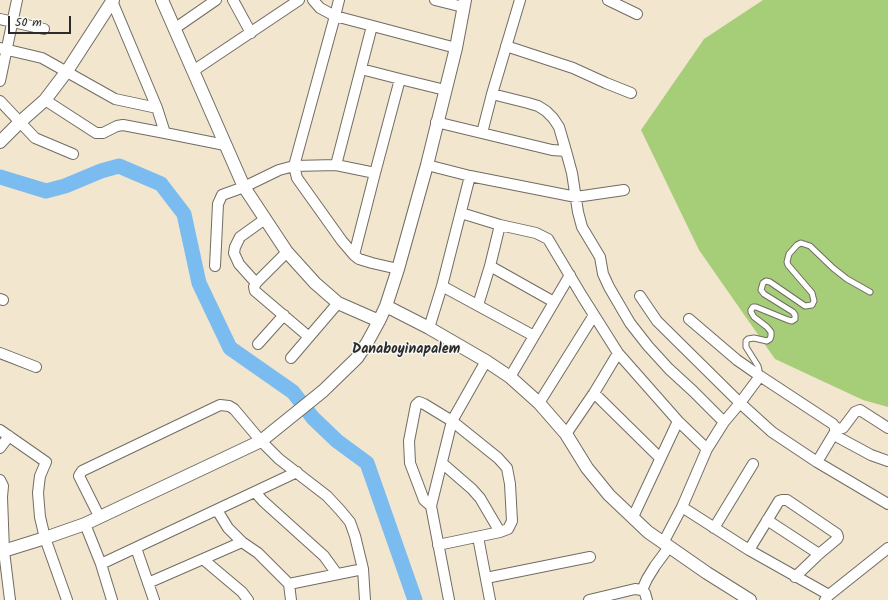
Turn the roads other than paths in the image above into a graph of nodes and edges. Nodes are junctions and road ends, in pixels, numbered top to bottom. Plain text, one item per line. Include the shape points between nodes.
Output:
1 (17, 0) edge
2 (162, 0) edge
3 (216, 0) edge
4 (233, 0) edge
5 (299, 0) edge
6 (313, 0) edge
7 (339, 0) edge
8 (435, 0) edge
9 (520, 0) edge
10 (608, 0) edge
11 (112, 1) edge
12 (464, 3) edge
13 (637, 14) dead end
14 (336, 16) junction
15 (0, 19) edge
16 (12, 22) junction
17 (372, 26) junction
18 (44, 29) dead end
19 (174, 29) junction
20 (251, 33) junction
21 (506, 46) junction
22 (456, 48) junction
23 (3, 49) edge
24 (361, 69) junction
25 (67, 71) junction
26 (193, 72) junction
27 (400, 78) junction
28 (0, 81) edge
29 (445, 90) junction
30 (631, 93) dead end
31 (492, 94) junction
32 (45, 100) junction
33 (0, 101) edge
34 (157, 108) junction
35 (20, 122) junction
36 (436, 122) junction
37 (166, 133) junction
38 (482, 133) junction
39 (0, 142) edge
40 (225, 145) junction
41 (566, 151) junction
42 (73, 154) dead end
43 (427, 165) junction
44 (294, 166) junction
45 (336, 166) junction
46 (375, 173) junction
47 (470, 176) junction
48 (244, 186) junction
49 (624, 190) dead end
50 (576, 197) junction
51 (461, 213) junction
52 (265, 219) junction
53 (500, 225) junction
54 (287, 252) junction
55 (354, 255) junction
56 (215, 266) dead end
57 (490, 266) junction
58 (398, 269) junction
59 (570, 275) junction
60 (256, 282) junction
61 (442, 286) junction
62 (870, 292) dead end
63 (640, 296) dead end
64 (554, 302) junction
65 (338, 303) junction
66 (478, 305) junction
67 (386, 306) junction
68 (594, 315) junction
69 (284, 316) junction
70 (689, 319) dead end
71 (379, 321) junction
72 (429, 328) junction
73 (534, 336) junction
74 (309, 337) junction
75 (258, 344) dead end
76 (0, 353) edge
77 (618, 353) junction
78 (292, 358) dead end
79 (486, 361) junction
80 (36, 367) dead end
81 (759, 375) junction
82 (510, 377) junction
83 (594, 393) junction
84 (539, 403) junction
85 (740, 403) junction
86 (452, 421) junction
87 (678, 421) junction
88 (724, 422) junction
89 (888, 428) edge
90 (0, 430) edge
91 (835, 432) junction
92 (566, 434) junction
93 (9, 436) junction
94 (260, 441) junction
95 (0, 448) edge
96 (708, 449) junction
97 (660, 458) junction
98 (888, 461) edge
99 (817, 462) junction
100 (442, 463) junction
101 (753, 464) dead end
102 (297, 472) junction
103 (0, 480) edge
104 (255, 492) junction
105 (888, 504) edge
106 (431, 506) junction
107 (682, 507) junction
108 (217, 510) junction
109 (100, 516) junction
110 (633, 518) junction
111 (767, 520) junction
112 (85, 524) junction
113 (714, 528) junction
114 (500, 532) junction
115 (478, 537) junction
116 (45, 538) junction
117 (242, 542) junction
118 (438, 545) junction
119 (666, 545) junction
120 (136, 548) junction
121 (888, 548) edge
122 (748, 550) junction
123 (2, 551) edge
124 (819, 554) junction
125 (590, 557) dead end
126 (204, 560) junction
127 (101, 564) junction
128 (363, 569) junction
129 (337, 574) junction
130 (795, 577) junction
131 (486, 578) junction
132 (148, 583) junction
133 (289, 584) junction
134 (642, 590) junction
135 (605, 598) edge
136 (827, 598) edge
137 (10, 600) edge
138 (67, 600) edge
139 (112, 600) edge
140 (154, 600) edge
141 (248, 600) edge
142 (291, 600) edge
143 (365, 600) edge
144 (448, 600) edge
145 (490, 600) edge
146 (589, 600) edge
147 (647, 600) edge
148 (750, 600) edge

1 - 16 street
2 - 19 street
3 - 19 street
4 - 20 street
5 - 20 street
6 - 14 street via 320,8
7 - 14 street
8 - 12 street
9 - 21 street
10 - 13 street
11 - 25 street
11 - 34 street
12 - 22 street
14 - 17 street
14 - 44 street
15 - 16 street
16 - 18 street
16 - 23 street
17 - 22 street
17 - 24 street
19 - 26 street
20 - 26 street
21 - 30 street via 573,68
21 - 31 street
22 - 29 street
23 - 25 street via 42,58
23 - 28 street
24 - 27 street
24 - 45 street
25 - 32 street
25 - 34 street via 115,99
26 - 40 street
27 - 29 street
27 - 46 street
29 - 36 street
31 - 38 street
31 - 41 street via 528,102 546,111 559,127
32 - 35 street
32 - 37 street via 96,132 103,133 123,125
33 - 35 street
34 - 37 street
35 - 39 street
35 - 42 street via 39,141
36 - 38 street
36 - 43 street
37 - 40 street
38 - 41 street
40 - 48 street
41 - 50 street
43 - 47 street
43 - 58 street
44 - 45 street
44 - 48 street
44 - 55 street via 297,178
45 - 46 street
46 - 55 street
47 - 50 street
47 - 51 street
48 - 52 street
48 - 56 street via 222,195 218,204
49 - 50 street
50 - 88 street via 582,228 600,257 603,274 630,323 657,357
51 - 53 street
51 - 61 street
52 - 54 street
52 - 60 street via 240,237 234,247 239,264
53 - 57 street
53 - 59 street via 544,236 552,243
54 - 60 street
54 - 65 street via 315,283
55 - 58 street via 359,259
57 - 64 street
57 - 66 street
58 - 67 street
59 - 64 street
59 - 68 street
60 - 69 street via 255,291
61 - 66 street
61 - 72 street
62 - 81 lane via 847,279 810,246 801,243 797,245 789,254 787,262 812,293 814,301 805,306 770,282 763,283 761,290 764,294 793,312 795,319 788,320 756,307 751,310 754,317 767,327 772,336 767,341 754,338 746,342 746,347 758,366
63 - 85 street via 657,321
64 - 73 street
65 - 71 street
65 - 74 street
66 - 73 street
67 - 71 street
67 - 72 street
68 - 77 street
68 - 84 street
69 - 74 street
69 - 75 street
70 - 81 street via 737,360
71 - 94 street via 367,343 340,376
72 - 79 street
73 - 82 street
74 - 78 street
76 - 80 street
77 - 83 street
77 - 87 street
79 - 82 street
79 - 86 street
81 - 85 street
81 - 91 street via 833,424
82 - 84 street
83 - 92 street
83 - 97 street
84 - 92 street
85 - 88 street
85 - 99 street via 772,432
86 - 100 street
86 - 106 street via 424,404 419,402 416,405 409,441 410,463 424,500
86 - 114 street via 507,468 512,521 508,529
87 - 96 street
87 - 97 street
88 - 96 street
89 - 91 street via 860,410 843,428
90 - 93 street
91 - 98 street via 865,452
91 - 99 street
92 - 110 street via 587,468 609,495
93 - 95 street
93 - 116 street via 46,462 40,476 38,493
94 - 102 street
94 - 109 street
94 - 109 street via 234,409 220,405 82,471 79,476
96 - 107 street
97 - 110 street
99 - 105 street
100 - 106 street
100 - 114 street via 480,498
101 - 113 street
102 - 104 street
102 - 128 street via 327,496 350,522
103 - 123 street via 3,486
104 - 108 street
104 - 129 street via 324,556
106 - 118 street
107 - 113 street
107 - 119 street
108 - 117 street via 228,528
108 - 120 street
109 - 112 street
110 - 119 street
111 - 122 street
111 - 124 street
111 - 124 street via 779,501 787,500 837,534 837,540
112 - 116 street
112 - 127 street
113 - 122 street
114 - 115 street
115 - 118 street
115 - 131 street
116 - 123 street
116 - 138 street
117 - 126 street
117 - 133 street via 258,553
118 - 144 street
119 - 134 street
119 - 148 street
120 - 127 street
120 - 132 street
121 - 136 street
122 - 130 street
123 - 137 street
124 - 130 street
125 - 131 street
126 - 132 street
126 - 141 street
127 - 139 street
128 - 129 street
128 - 143 street
129 - 133 street
130 - 136 street
131 - 145 street
132 - 140 street
133 - 142 street
134 - 135 street via 635,589
134 - 147 street
135 - 146 street

